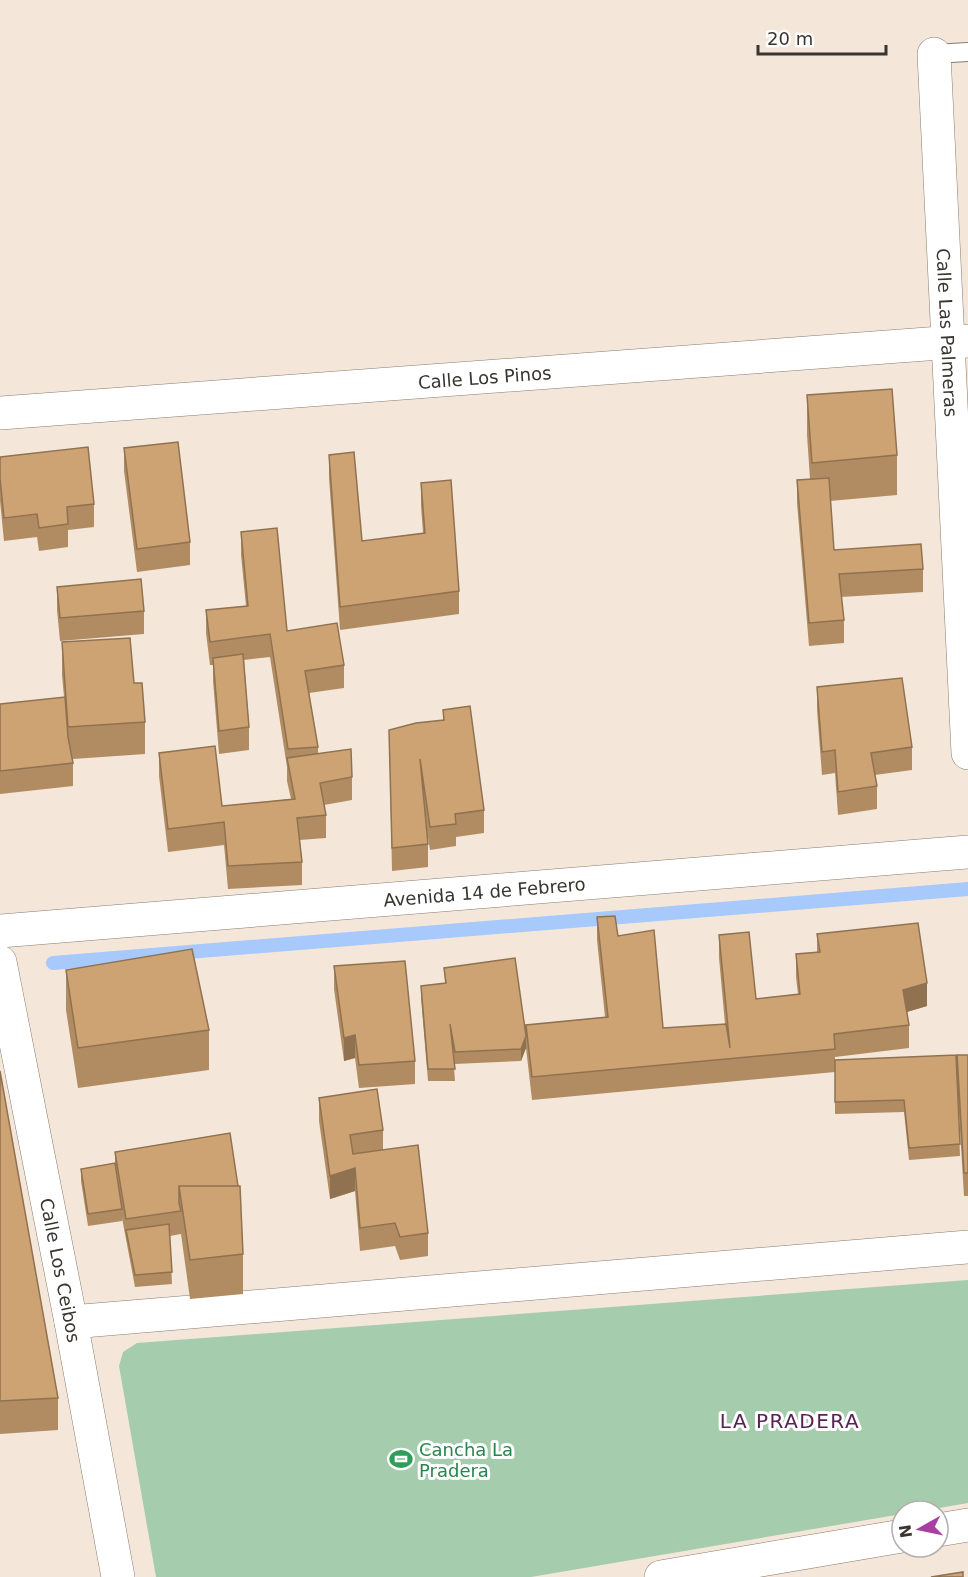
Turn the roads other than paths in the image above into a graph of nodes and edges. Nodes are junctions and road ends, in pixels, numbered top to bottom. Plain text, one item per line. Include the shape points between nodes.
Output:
1 (968, 52) edge
2 (934, 54) joint
3 (958, 342) edge
4 (0, 413) edge
5 (968, 753) edge
6 (968, 852) edge
7 (0, 931) edge
8 (0, 962) edge
9 (968, 1247) edge
10 (71, 1322) junction
11 (968, 1525) edge
12 (950, 1528) edge
13 (890, 1538) edge
14 (118, 1577) edge
15 (661, 1577) edge

1 - 2 lane, Calle Las Palmeras
2 - 3 street, Calle Las Palmeras
3 - 4 street, Calle Los Pinos
3 - 5 street, Calle Las Palmeras
6 - 7 street, Avenida 14 de Febrero
8 - 10 street, Calle Los Ceibos
9 - 10 street
10 - 14 street, Calle Los Ceibos
11 - 12 street
13 - 15 street

